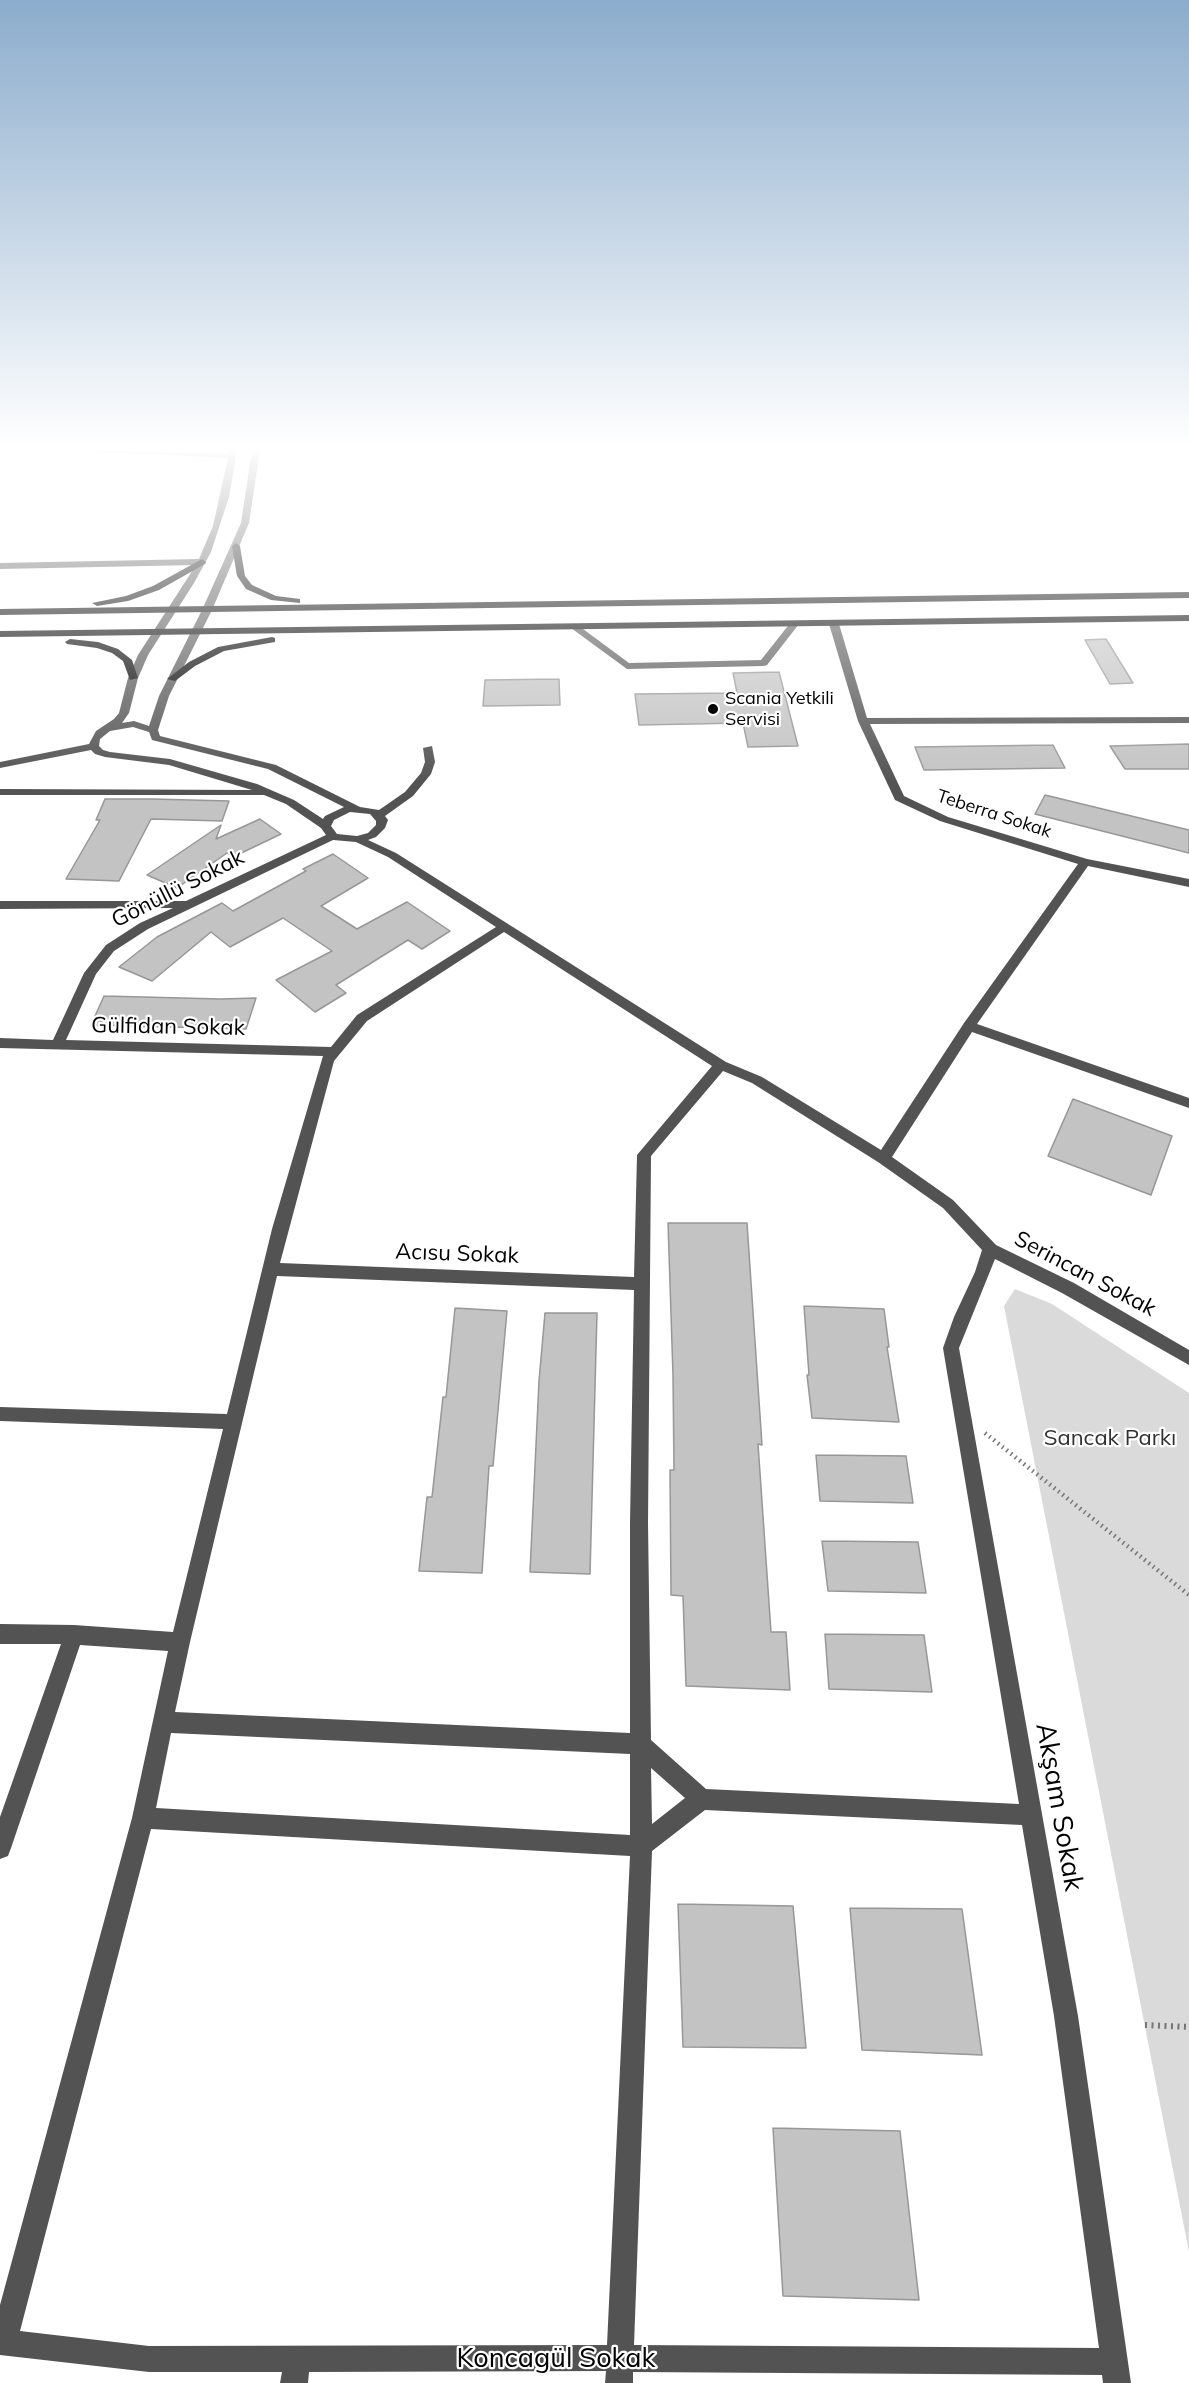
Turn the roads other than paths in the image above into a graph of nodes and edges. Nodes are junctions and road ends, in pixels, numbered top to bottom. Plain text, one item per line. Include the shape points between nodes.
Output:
1 (229, 561) edge
2 (239, 561) edge
3 (202, 562) junction
4 (0, 566) edge
5 (1189, 595) edge
6 (396, 608) junction
7 (0, 610) edge
8 (173, 610) junction
9 (207, 610) junction
10 (100, 611) junction
11 (1189, 618) edge
12 (794, 624) junction
13 (834, 624) junction
14 (576, 628) junction
15 (331, 631) junction
16 (194, 632) junction
17 (76, 633) junction
18 (158, 633) junction
19 (1, 634) edge
20 (133, 678) junction
21 (172, 679) junction
22 (1189, 720) edge
23 (863, 721) junction
24 (109, 728) junction
25 (154, 734) junction
26 (94, 746) junction
27 (428, 748) dead end
28 (123, 755) junction
29 (0, 765) edge
30 (0, 792) edge
31 (269, 793) junction
32 (355, 808) junction
33 (379, 814) junction
34 (329, 831) junction
35 (378, 831) junction
36 (358, 839) junction
37 (393, 855) junction
38 (1085, 862) junction
39 (1189, 883) edge
40 (189, 904) junction
41 (0, 905) edge
42 (504, 927) junction
43 (969, 1026) junction
44 (0, 1043) edge
45 (57, 1045) junction
46 (334, 1052) junction
47 (721, 1065) junction
48 (1189, 1103) edge
49 (884, 1158) junction
50 (990, 1249) junction
51 (271, 1269) junction
52 (641, 1284) junction
53 (1189, 1358) edge
54 (0, 1414) edge
55 (235, 1422) junction
56 (0, 1634) edge
57 (74, 1635) junction
58 (180, 1642) junction
59 (163, 1722) junction
60 (640, 1744) junction
61 (702, 1799) junction
62 (1031, 1815) junction
63 (143, 1818) junction
64 (641, 1846) junction
65 (0, 1848) edge
66 (2, 2343) edge
67 (296, 2371) edge
68 (619, 2371) edge
69 (1115, 2372) edge

1 - 9 street
2 - 6 main road via 241,576 259,593 284,600 352,601
3 - 4 street
3 - 7 main road via 175,580 128,598
3 - 8 street
5 - 6 main road
6 - 9 main road
7 - 10 main road
8 - 9 main road
8 - 10 main road
8 - 18 street
9 - 16 street
10 - 17 main road via 97,622
11 - 13 main road
12 - 13 main road
12 - 14 main road
12 - 14 street via 764,663 638,666 627,666
13 - 23 street, Teberra Sokak
14 - 15 main road
15 - 16 main road
15 - 21 main road via 230,646 201,659
16 - 18 main road
16 - 21 street
17 - 18 main road
17 - 19 main road
18 - 20 street
19 - 20 main road via 108,648 127,660
20 - 24 street via 124,713
21 - 25 street
22 - 23 street
23 - 38 street, Teberra Sokak via 899,798 944,819
24 - 25 street via 134,724
24 - 26 street via 94,740
25 - 28 street via 145,749
25 - 32 street via 272,767
26 - 28 street via 99,752
26 - 29 street
27 - 33 street via 430,762 426,774 409,794
28 - 31 street via 170,762
30 - 31 street
31 - 34 street via 290,802
32 - 33 street
32 - 34 street, Gönüllü Sokak via 329,818
33 - 35 street via 382,820
34 - 36 street via 348,840
34 - 40 street, Gönüllü Sokak
35 - 36 street
35 - 37 street
36 - 37 street
37 - 42 street
38 - 39 street, Teberra Sokak
38 - 43 street
40 - 41 street
40 - 45 street, Gönüllü Sokak via 110,948 90,973
42 - 46 street via 362,1018
42 - 47 street
43 - 48 street
43 - 49 street
44 - 45 street, Gülfidan Sokak
45 - 46 street, Gülfidan Sokak
46 - 51 street via 309,1120
47 - 49 street via 757,1080
47 - 52 street via 644,1155
49 - 50 street via 948,1204
50 - 53 street, Serincan Sokak via 1068,1288
50 - 62 street, Akşam Sokak via 951,1348
51 - 52 street, Acısu Sokak
51 - 55 street
52 - 60 street
54 - 55 street
55 - 58 street
56 - 57 street
57 - 58 street
57 - 65 street
58 - 59 street
59 - 60 street
59 - 63 street
60 - 61 street
60 - 64 street
61 - 62 street
61 - 64 street
62 - 69 street, Akşam Sokak via 1066,2016
63 - 64 street
63 - 66 street
64 - 68 street
66 - 67 street, Koncagül Sokak
67 - 68 street, Koncagül Sokak
68 - 69 street, Koncagül Sokak

